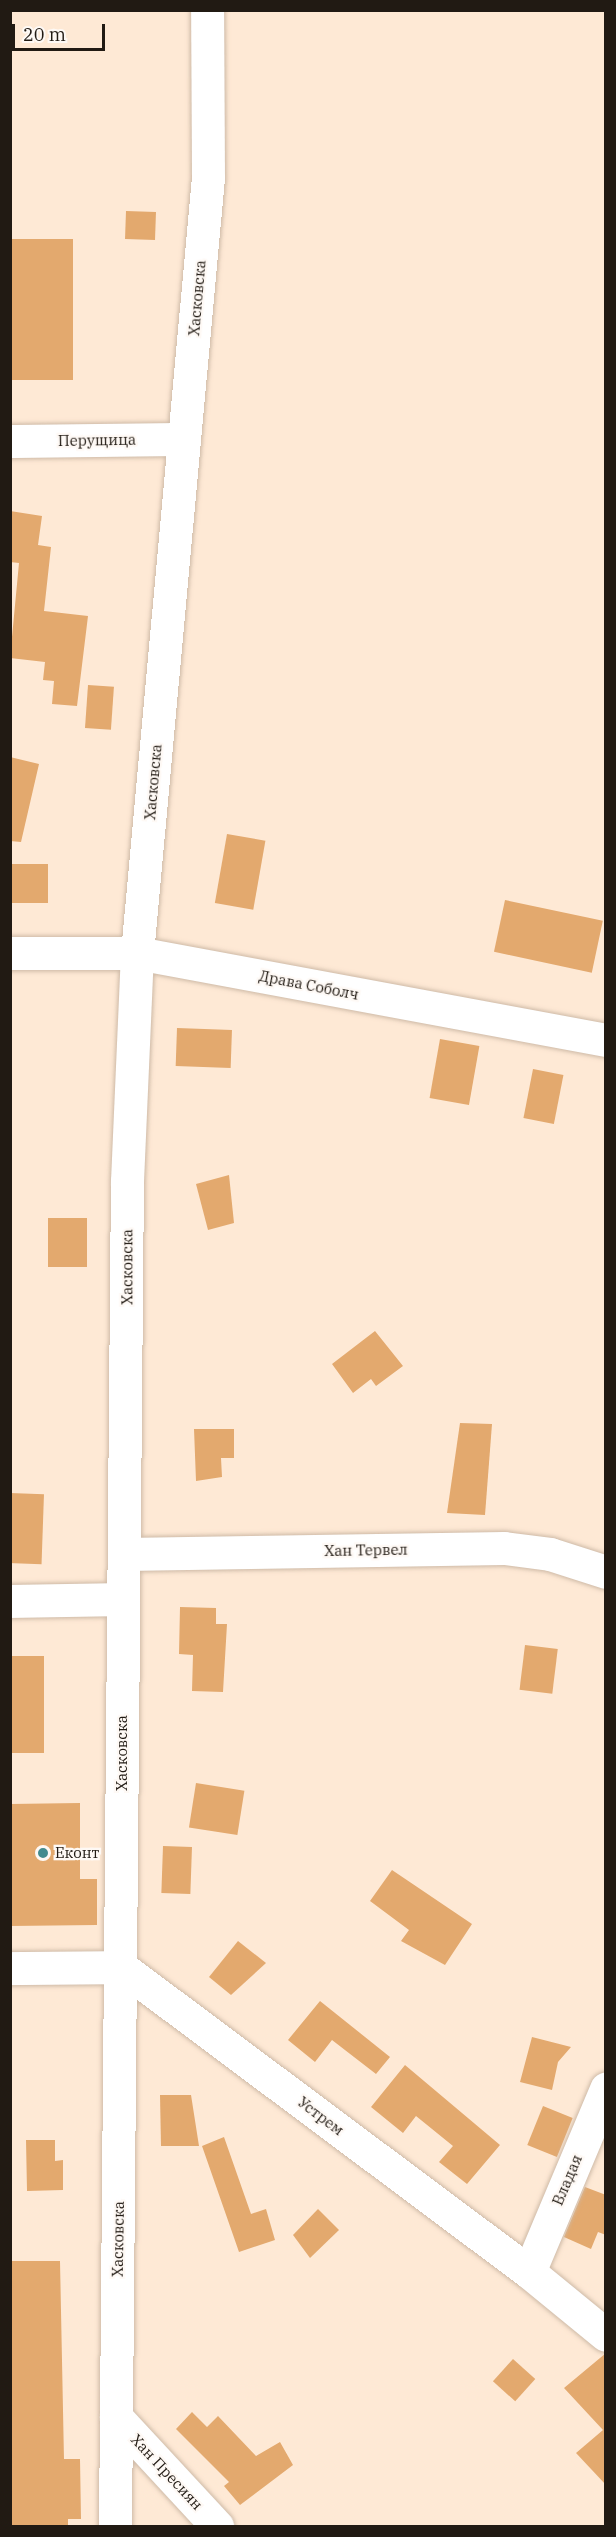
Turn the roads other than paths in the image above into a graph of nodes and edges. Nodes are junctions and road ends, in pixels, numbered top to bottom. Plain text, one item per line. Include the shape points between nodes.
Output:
1 (207, 10) edge
2 (183, 439) junction
3 (10, 441) edge
4 (10, 953) edge
5 (137, 953) junction
6 (606, 1040) edge
7 (124, 1554) junction
8 (606, 1572) edge
9 (123, 1599) junction
10 (10, 1601) edge
11 (121, 1967) junction
12 (10, 1968) edge
13 (606, 2089) edge
14 (530, 2271) junction
15 (606, 2335) edge
16 (116, 2417) junction
17 (115, 2526) edge
18 (217, 2526) edge

1 - 2 street, Хасковска via 208,178
2 - 3 street, Перущица
2 - 5 street, Хасковска
4 - 5 street, Драва Соболч
5 - 6 street, Драва Соболч
5 - 7 street, Хасковска via 128,1181
7 - 8 street, Хан Тервел via 504,1548 550,1554
7 - 9 street, Хасковска
9 - 10 street
9 - 11 street, Хасковска
11 - 12 street
11 - 14 street, Устрем
11 - 16 street, Хасковска
13 - 14 street, Владая
14 - 15 street, Устрем
16 - 17 street, Хасковска
16 - 18 street, Хан Пресиян

